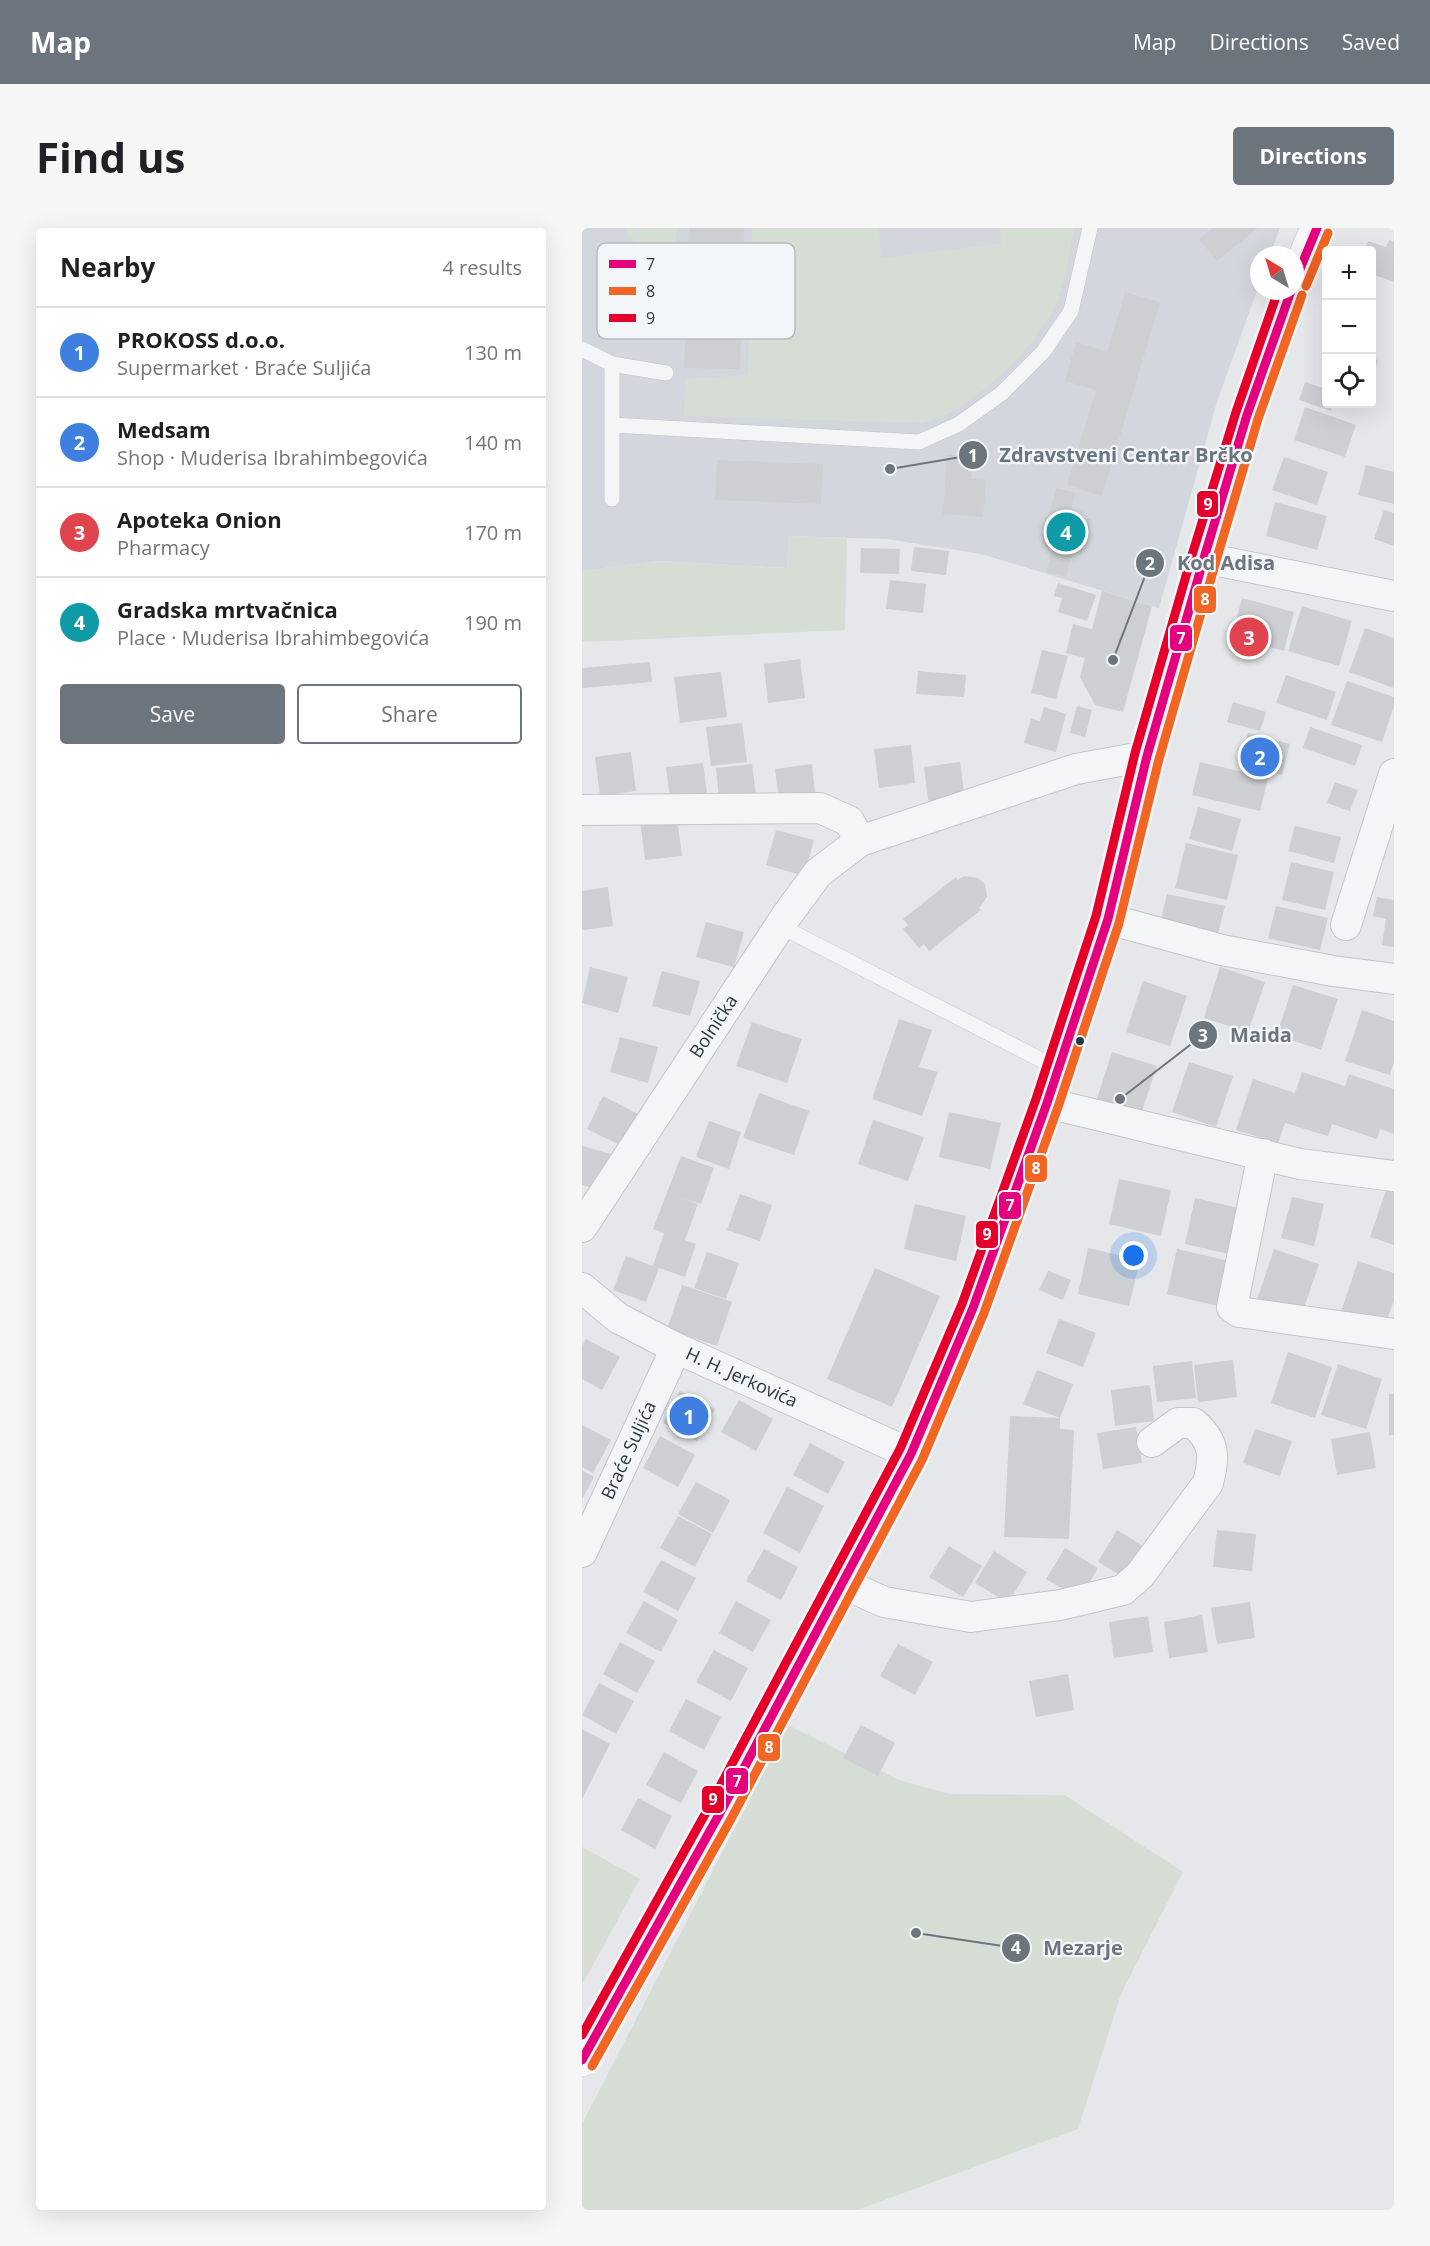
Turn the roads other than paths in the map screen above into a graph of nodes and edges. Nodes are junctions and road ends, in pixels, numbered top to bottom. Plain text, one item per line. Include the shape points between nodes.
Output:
1 (1090, 228) edge
2 (1317, 228) edge
3 (1304, 259) edge
4 (1288, 300) edge
5 (582, 349) edge
6 (612, 364) junction
7 (666, 373) dead end
8 (612, 425) junction
9 (612, 499) dead end
10 (1204, 558) junction
11 (1394, 596) edge
12 (1147, 756) junction
13 (1394, 774) edge
14 (582, 810) edge
15 (860, 841) junction
16 (1108, 919) junction
17 (1346, 925) dead end
18 (780, 926) junction
19 (1394, 979) edge
20 (1057, 1068) junction
21 (1047, 1103) junction
22 (1263, 1154) junction
23 (1394, 1176) edge
24 (582, 1227) edge
25 (582, 1288) edge
26 (1394, 1334) edge
27 (676, 1348) junction
28 (1152, 1442) dead end
29 (911, 1454) junction
30 (582, 1552) edge
31 (842, 1583) junction
32 (582, 2060) edge

1 - 8 lane via 1071,311 1043,352 1002,393 959,424 919,442
2 - 3 main road
4 - 10 main road via 1247,415
5 - 6 lane
6 - 7 lane
6 - 8 lane
8 - 9 lane
10 - 11 street
10 - 12 main road
12 - 15 street, Bolnička via 1076,769
12 - 16 main road
13 - 17 street
14 - 15 street via 819,808 849,820
15 - 18 street, Bolnička via 818,873
16 - 19 street via 1222,950
16 - 20 main road
18 - 20 lane
18 - 24 street, Bolnička
20 - 21 main road
21 - 22 street
21 - 29 main road via 973,1308
22 - 23 street via 1300,1164
22 - 26 street via 1232,1307 1239,1312
25 - 27 street, H. H. Jerkovića via 618,1318
27 - 29 street, H. H. Jerkovića
27 - 30 street, Braće Suljića
28 - 31 street via 1178,1423 1193,1423 1206,1433 1213,1466 1208,1484 1140,1575 1124,1590 1060,1605 971,1617 884,1602
29 - 31 main road
31 - 32 main road via 720,1814

